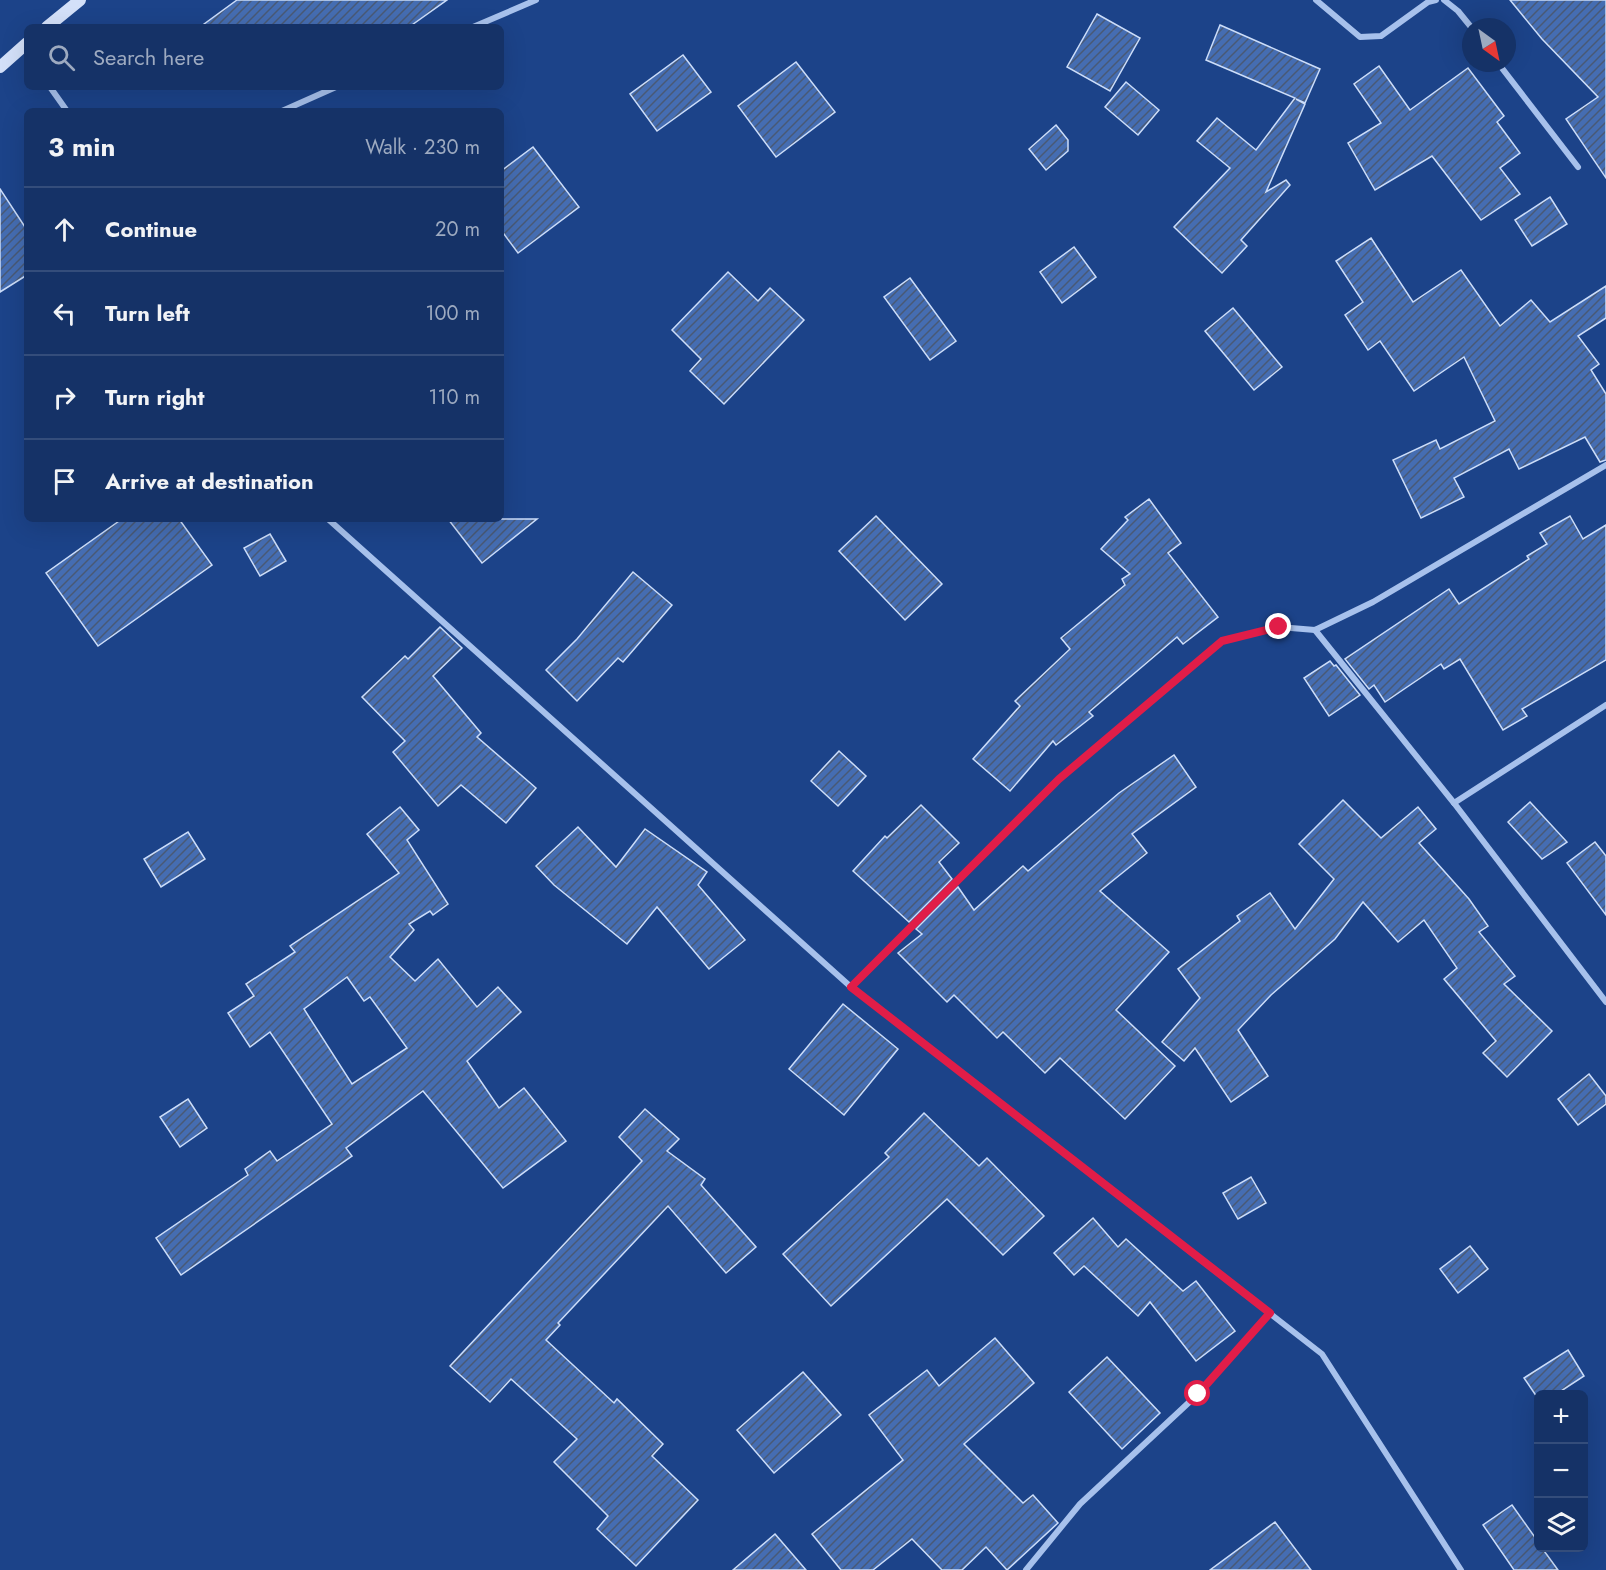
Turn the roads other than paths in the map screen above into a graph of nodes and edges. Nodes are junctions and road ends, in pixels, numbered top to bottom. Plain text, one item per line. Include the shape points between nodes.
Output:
1 (80, 0) edge
2 (536, 0) edge
3 (1316, 0) edge
4 (1436, 0) edge
5 (1444, 0) edge
6 (1464, 18) edge
7 (51, 24) edge
8 (481, 24) edge
9 (24, 49) edge
10 (0, 67) edge
11 (1505, 72) edge
12 (52, 90) edge
13 (329, 90) edge
14 (65, 108) edge
15 (289, 108) edge
16 (1578, 167) dead end
17 (1606, 465) edge
18 (331, 522) edge
19 (1315, 630) junction
20 (1606, 705) edge
21 (1454, 802) junction
22 (851, 987) junction
23 (1606, 1002) edge
24 (1270, 1313) junction
25 (1026, 1570) edge
26 (1461, 1570) edge

1 - 7 street
2 - 8 street
3 - 4 street via 1360,37 1381,36
5 - 6 street
9 - 10 street
11 - 16 street
12 - 14 street
13 - 15 street
17 - 19 street via 1373,602
18 - 22 street
19 - 21 street
19 - 22 street via 1279,627 1222,641 1059,779
20 - 21 street
21 - 23 street
22 - 24 street
24 - 25 street via 1198,1394 1080,1504
24 - 26 street via 1322,1354

